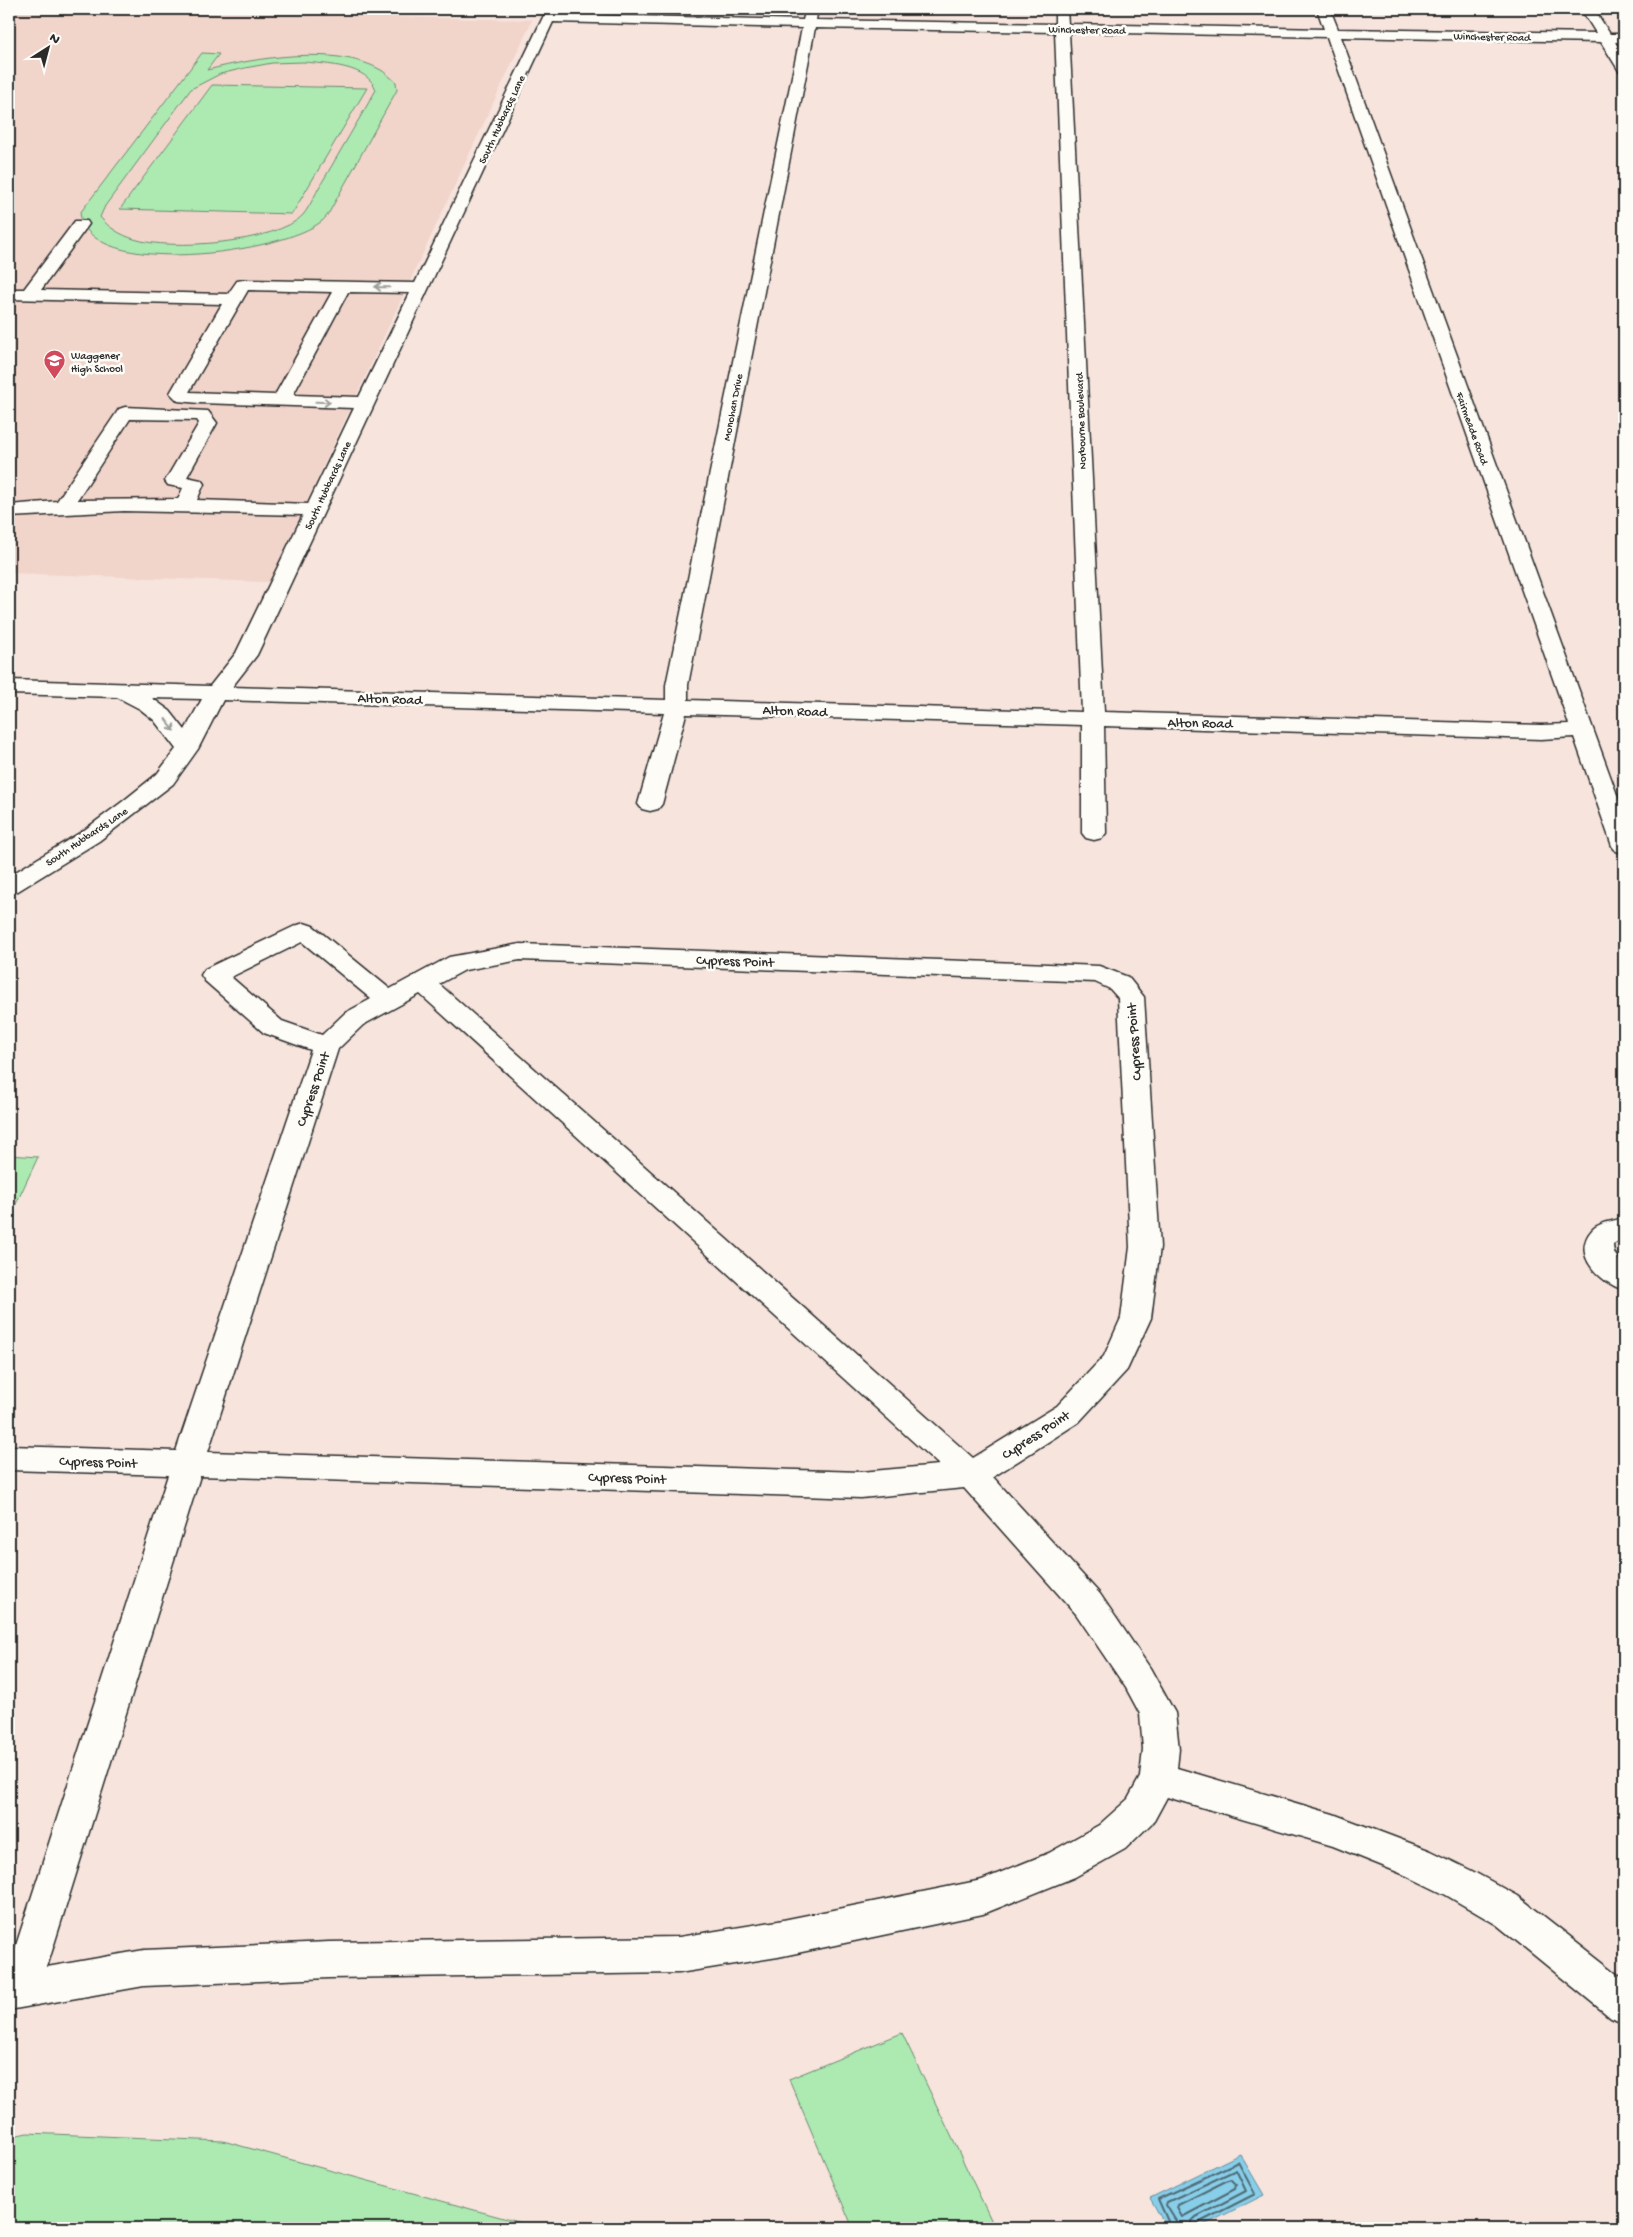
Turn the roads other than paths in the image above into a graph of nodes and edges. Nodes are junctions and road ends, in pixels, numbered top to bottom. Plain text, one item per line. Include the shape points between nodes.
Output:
1 (1062, 9) edge
2 (1324, 9) edge
3 (1588, 9) edge
4 (552, 13) edge
5 (810, 17) edge
6 (1064, 29) junction
7 (1332, 33) junction
8 (1606, 38) junction
9 (1624, 38) edge
10 (1624, 68) edge
11 (81, 224) dead end
12 (343, 286) junction
13 (421, 288) junction
14 (9, 294) edge
15 (28, 294) junction
16 (233, 299) junction
17 (211, 398) junction
18 (281, 400) junction
19 (366, 403) junction
20 (202, 415) junction
21 (64, 505) junction
22 (185, 505) junction
23 (315, 510) junction
24 (9, 511) edge
25 (9, 688) edge
26 (118, 691) junction
27 (216, 693) junction
28 (677, 706) junction
29 (1093, 718) junction
30 (1582, 730) junction
31 (187, 749) junction
32 (650, 804) dead end
33 (1094, 833) dead end
34 (1624, 846) edge
35 (9, 886) edge
36 (422, 982) junction
37 (388, 1000) junction
38 (326, 1046) junction
39 (1624, 1228) edge
40 (1624, 1279) edge
41 (9, 1458) edge
42 (188, 1464) junction
43 (972, 1475) junction
44 (1158, 1779) junction
45 (15, 1990) edge
46 (1624, 2004) edge

1 - 6 street, Norbourne Boulevard
2 - 7 street, Fairmeade Road
3 - 8 street
4 - 5 street, Winchester Road
4 - 13 street, South Hubbards Lane
5 - 6 street, Winchester Road
5 - 28 street, Monohan Drive via 677,684
6 - 7 street, Winchester Road
6 - 29 street, Norbourne Boulevard
7 - 8 street, Winchester Road
7 - 30 street, Fairmeade Road
8 - 9 street, Winchester Road
8 - 10 street
11 - 15 street
13 -> 12 street
12 - 16 street via 248,284 241,286
12 - 18 street
13 - 19 street, South Hubbards Lane
14 - 15 street
15 - 16 street
16 - 17 street via 179,393
17 - 18 street
17 - 20 street
18 -> 19 street
19 - 23 street, South Hubbards Lane
20 - 21 street via 125,413
20 - 22 street via 208,423 175,481 194,484
21 - 22 street
21 - 24 street
22 - 23 street
23 - 27 street, South Hubbards Lane via 246,655
25 - 26 street, Alton Road
26 - 27 street, Alton Road
26 -> 31 street via 149,704 163,715
27 - 28 street, Alton Road
27 - 31 street, South Hubbards Lane
28 - 29 street, Alton Road
28 - 32 street, Monohan Drive
29 - 30 street, Alton Road via 1541,732
29 - 33 street, Norbourne Boulevard
30 - 34 street, Fairmeade Road
31 - 35 street, South Hubbards Lane via 164,778 130,807 91,836
36 - 37 street, Cypress Point
36 - 43 street
36 - 43 street, Cypress Point via 458,963 520,952 1098,974 1119,983 1131,997 1145,1247 1136,1318 1116,1362 1068,1414
37 - 38 street, Cypress Point via 354,1019
37 - 38 street via 304,931 214,975 273,1027
38 - 42 street, Cypress Point
39 - 40 street via 1601,1237 1597,1245 1599,1258 1608,1269
41 - 42 street, Cypress Point
42 - 43 street, Cypress Point via 861,1485
42 - 45 street
43 - 44 street via 1088,1604 1138,1678 1158,1713 1161,1749
44 - 45 street via 1142,1810 1112,1837 1062,1865 983,1897 778,1938 679,1956 329,1960 144,1968
44 - 46 street via 1267,1808 1356,1838 1444,1874 1500,1906

